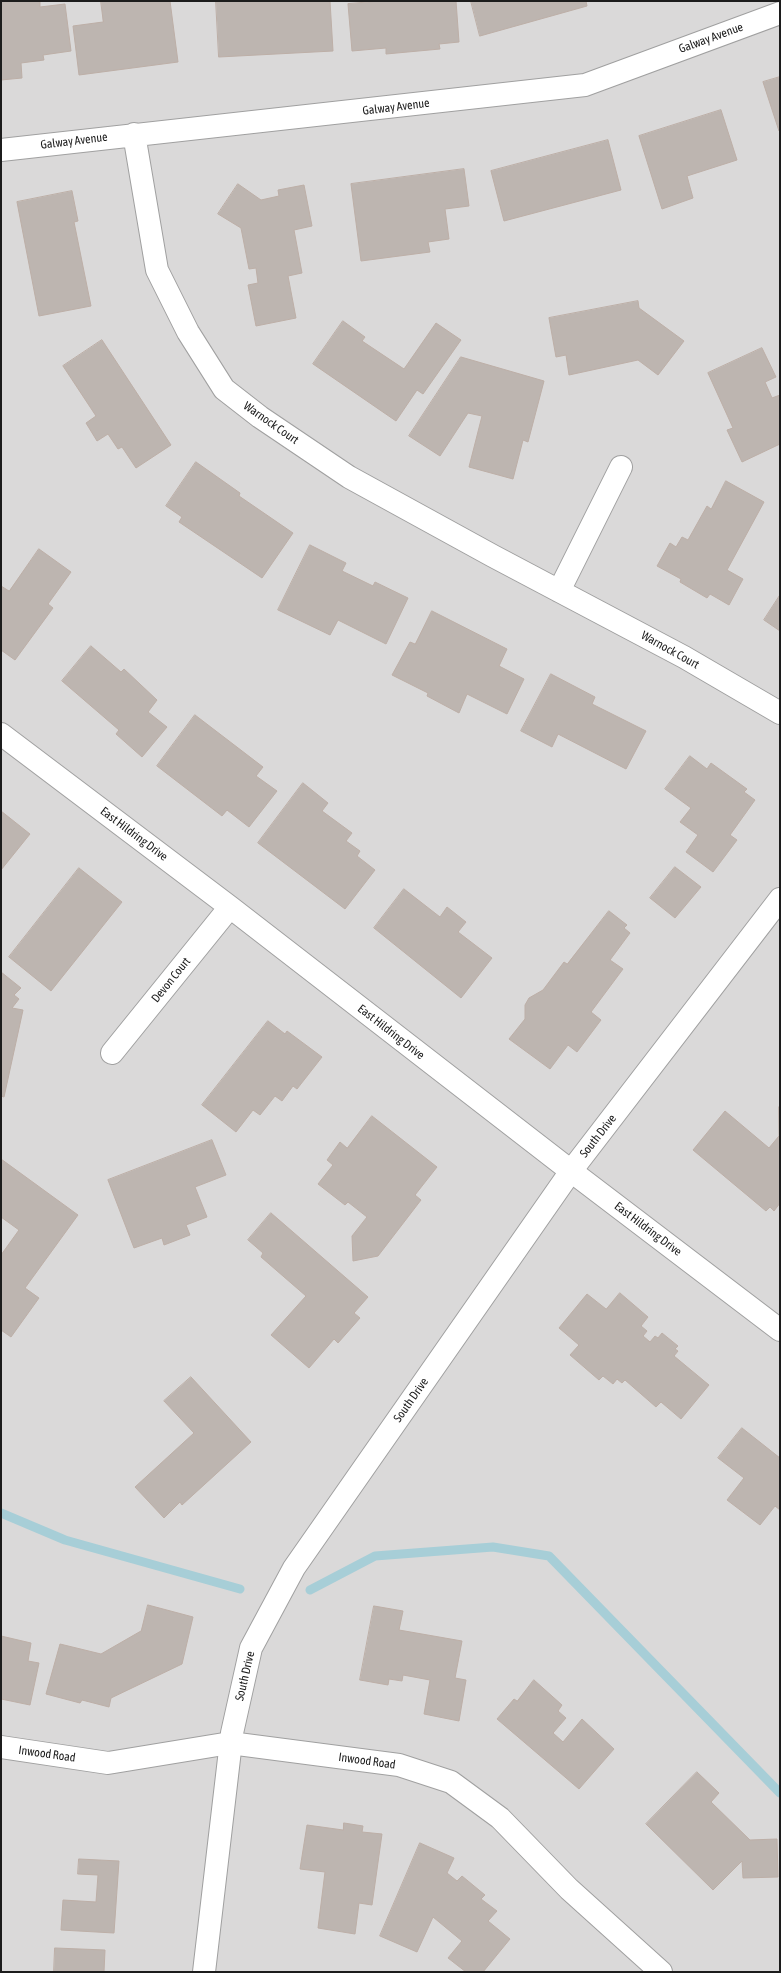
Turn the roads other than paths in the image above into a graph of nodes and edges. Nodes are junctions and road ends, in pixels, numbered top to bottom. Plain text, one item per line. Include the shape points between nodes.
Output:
1 (780, 13) edge
2 (134, 134) junction
3 (1, 150) edge
4 (621, 467) dead end
5 (559, 591) junction
6 (780, 713) edge
7 (1, 734) edge
8 (780, 899) edge
9 (230, 907) junction
10 (112, 1053) dead end
11 (571, 1171) junction
12 (780, 1330) edge
13 (230, 1743) junction
14 (1, 1747) edge
15 (204, 1972) edge
16 (661, 1972) edge

1 - 2 street, Galway Avenue via 585,84
2 - 3 street, Galway Avenue
2 - 5 street, Warnock Court via 157,270 188,332 224,389 260,417 349,477
4 - 5 street
5 - 6 street, Warnock Court via 684,657
7 - 9 street, East Hildring Drive
8 - 11 street, South Drive
9 - 10 street, Devon Court
9 - 11 street, East Hildring Drive
11 - 12 street, East Hildring Drive
11 - 13 street, South Drive via 294,1568 252,1648
13 - 14 street, Inwood Road via 108,1763
13 - 15 street, South Drive
13 - 16 street, Inwood Road via 399,1765 451,1782 500,1818 569,1888

